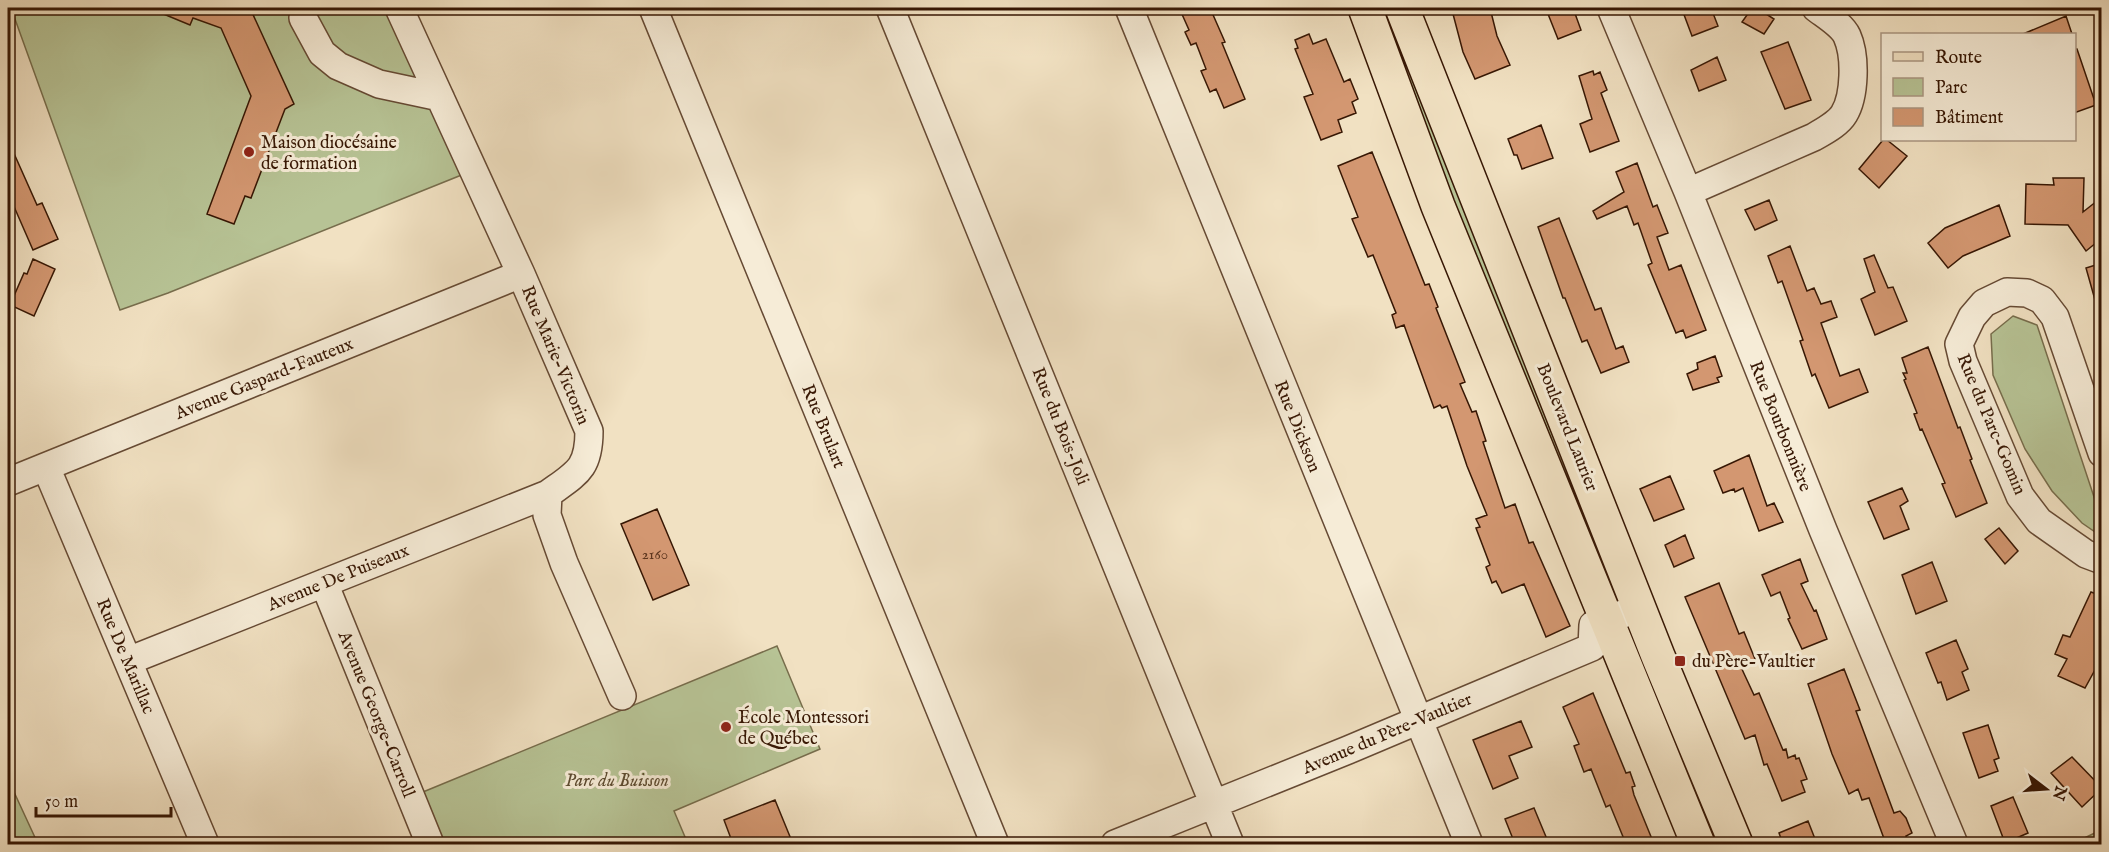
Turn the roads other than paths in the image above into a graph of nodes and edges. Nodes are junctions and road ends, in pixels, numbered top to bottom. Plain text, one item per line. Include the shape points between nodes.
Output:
1 (304, 8) edge
2 (399, 8) edge
3 (653, 8) edge
4 (890, 8) edge
5 (1129, 8) edge
6 (1365, 8) edge
7 (1402, 8) edge
8 (1611, 8) edge
9 (1816, 8) edge
10 (440, 97) junction
11 (1688, 192) junction
12 (521, 274) junction
13 (2102, 453) edge
14 (46, 467) junction
15 (8, 482) edge
16 (548, 494) junction
17 (2102, 560) edge
18 (324, 583) junction
19 (1639, 608) junction
20 (1605, 621) junction
21 (128, 661) junction
22 (622, 696) dead end
23 (1420, 720) junction
24 (1215, 804) junction
25 (205, 844) edge
26 (430, 844) edge
27 (995, 844) edge
28 (1115, 844) edge
29 (1230, 844) edge
30 (1469, 844) edge
31 (1698, 844) edge
32 (1736, 844) edge
33 (1954, 844) edge

1 - 10 street via 303,18 322,53 338,66 380,84
2 - 10 street, Rue Marie-Victorin
3 - 27 street, Rue Brulart
4 - 24 street, Rue du Bois-Joli
5 - 23 street, Rue Dickson
6 - 20 main road, Boulevard Laurier via 1438,206
7 - 19 main road, Boulevard Laurier
8 - 11 street, Rue Bourbonnière
9 - 11 street via 1846,34 1853,59 1852,88 1844,115 1814,137
10 - 12 street, Rue Marie-Victorin
11 - 33 street, Rue Bourbonnière
12 - 14 street, Avenue Gaspard-Fauteux
12 - 16 street, Rue Marie-Victorin via 589,431 589,450 580,471
13 - 17 street, Rue du Parc-Gomin via 2055,317 2042,300 2027,293 2007,292 1984,303 1959,344 2020,496 2039,521 2086,554
14 - 15 street, Avenue Gaspard-Fauteux
14 - 21 street, Rue De Marillac
16 - 18 street, Avenue De Puiseaux
16 - 22 street via 548,515 564,563
18 - 21 street, Avenue De Puiseaux
18 - 26 street, Avenue George-Carroll
19 - 20 street
19 - 32 main road, Boulevard Laurier
20 - 23 street, Avenue du Père-Vaultier via 1593,625 1592,647
20 - 31 main road, Boulevard Laurier
21 - 25 street, Rue De Marillac
23 - 24 street, Avenue du Père-Vaultier
23 - 30 street, Rue Dickson
24 - 28 street, Avenue du Père-Vaultier
24 - 29 street, Rue du Bois-Joli

